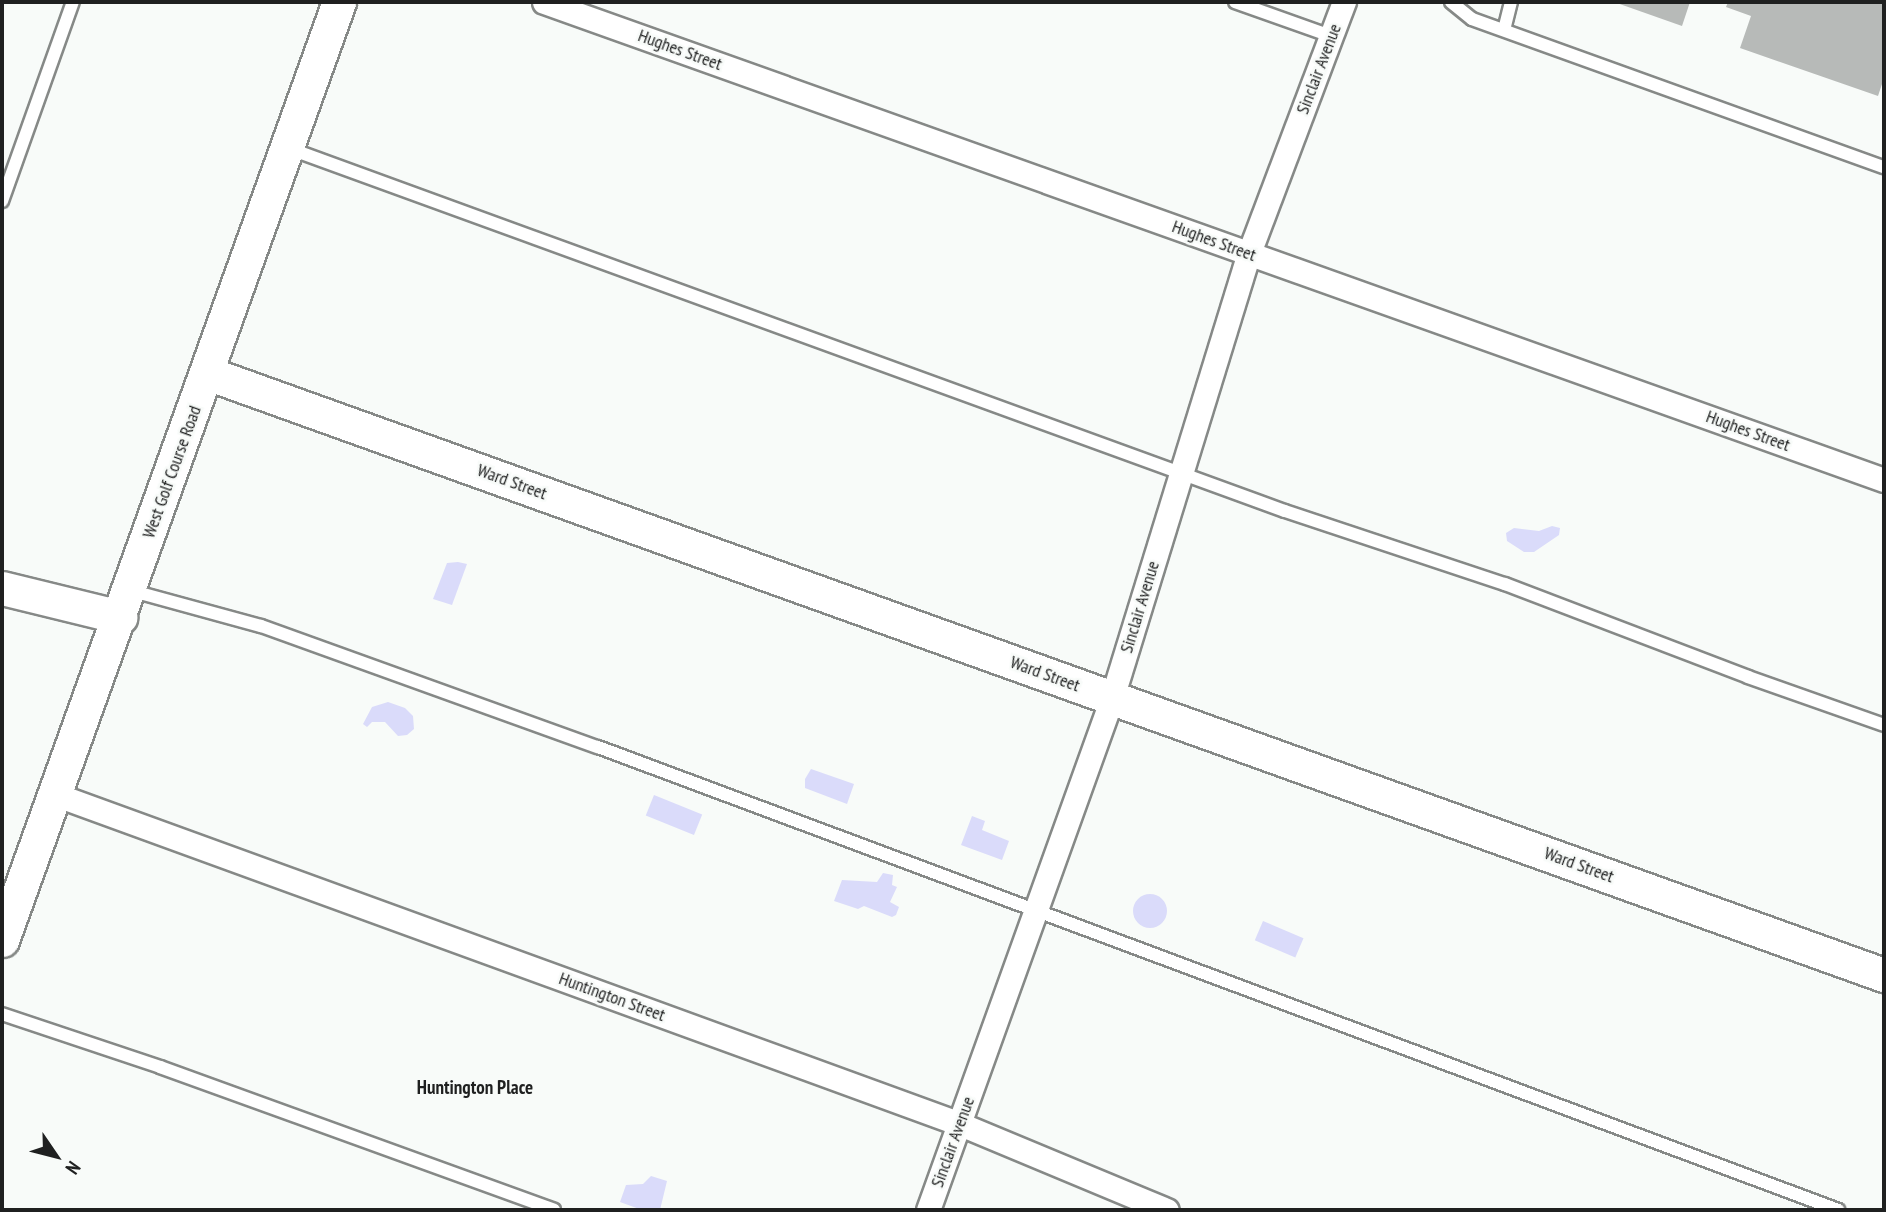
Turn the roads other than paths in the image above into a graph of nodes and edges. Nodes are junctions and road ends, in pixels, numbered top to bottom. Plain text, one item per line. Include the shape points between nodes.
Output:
1 (73, 2) edge
2 (339, 2) edge
3 (544, 2) edge
4 (1235, 2) edge
5 (1344, 2) edge
6 (1451, 2) edge
7 (1511, 2) edge
8 (1504, 30) junction
9 (1331, 36) junction
10 (287, 148) junction
11 (1884, 167) edge
12 (2, 201) edge
13 (1249, 253) junction
14 (207, 373) junction
15 (1182, 471) junction
16 (1884, 480) edge
17 (2, 588) edge
18 (124, 603) junction
19 (1112, 698) junction
20 (1884, 725) edge
21 (54, 794) junction
22 (1035, 910) junction
23 (2, 940) edge
24 (1884, 975) edge
25 (2, 1014) edge
26 (960, 1124) junction
27 (554, 1210) edge
28 (928, 1210) edge
29 (1167, 1210) edge
30 (1838, 1210) edge

1 - 12 lane
2 - 10 street, West Golf Course Road
3 - 13 street, Hughes Street
4 - 9 lane
5 - 9 street, Sinclair Avenue
6 - 8 lane via 1472,19
7 - 8 lane
8 - 11 lane
9 - 13 street, Sinclair Avenue
10 - 14 street, West Golf Course Road
10 - 15 lane
13 - 15 street, Sinclair Avenue
13 - 16 street, Hughes Street
14 - 18 street, West Golf Course Road
14 - 19 street, Ward Street
15 - 19 street, Sinclair Avenue
15 - 20 lane via 1285,511 1505,584
17 - 18 street
18 - 21 street, West Golf Course Road
18 - 22 lane via 261,626
19 - 22 street, Sinclair Avenue
19 - 24 street, Ward Street
21 - 23 street, West Golf Course Road
21 - 26 street, Huntington Street
22 - 26 street, Sinclair Avenue
22 - 30 lane
25 - 27 lane via 160,1066
26 - 28 street, Sinclair Avenue
26 - 29 street, Huntington Street

